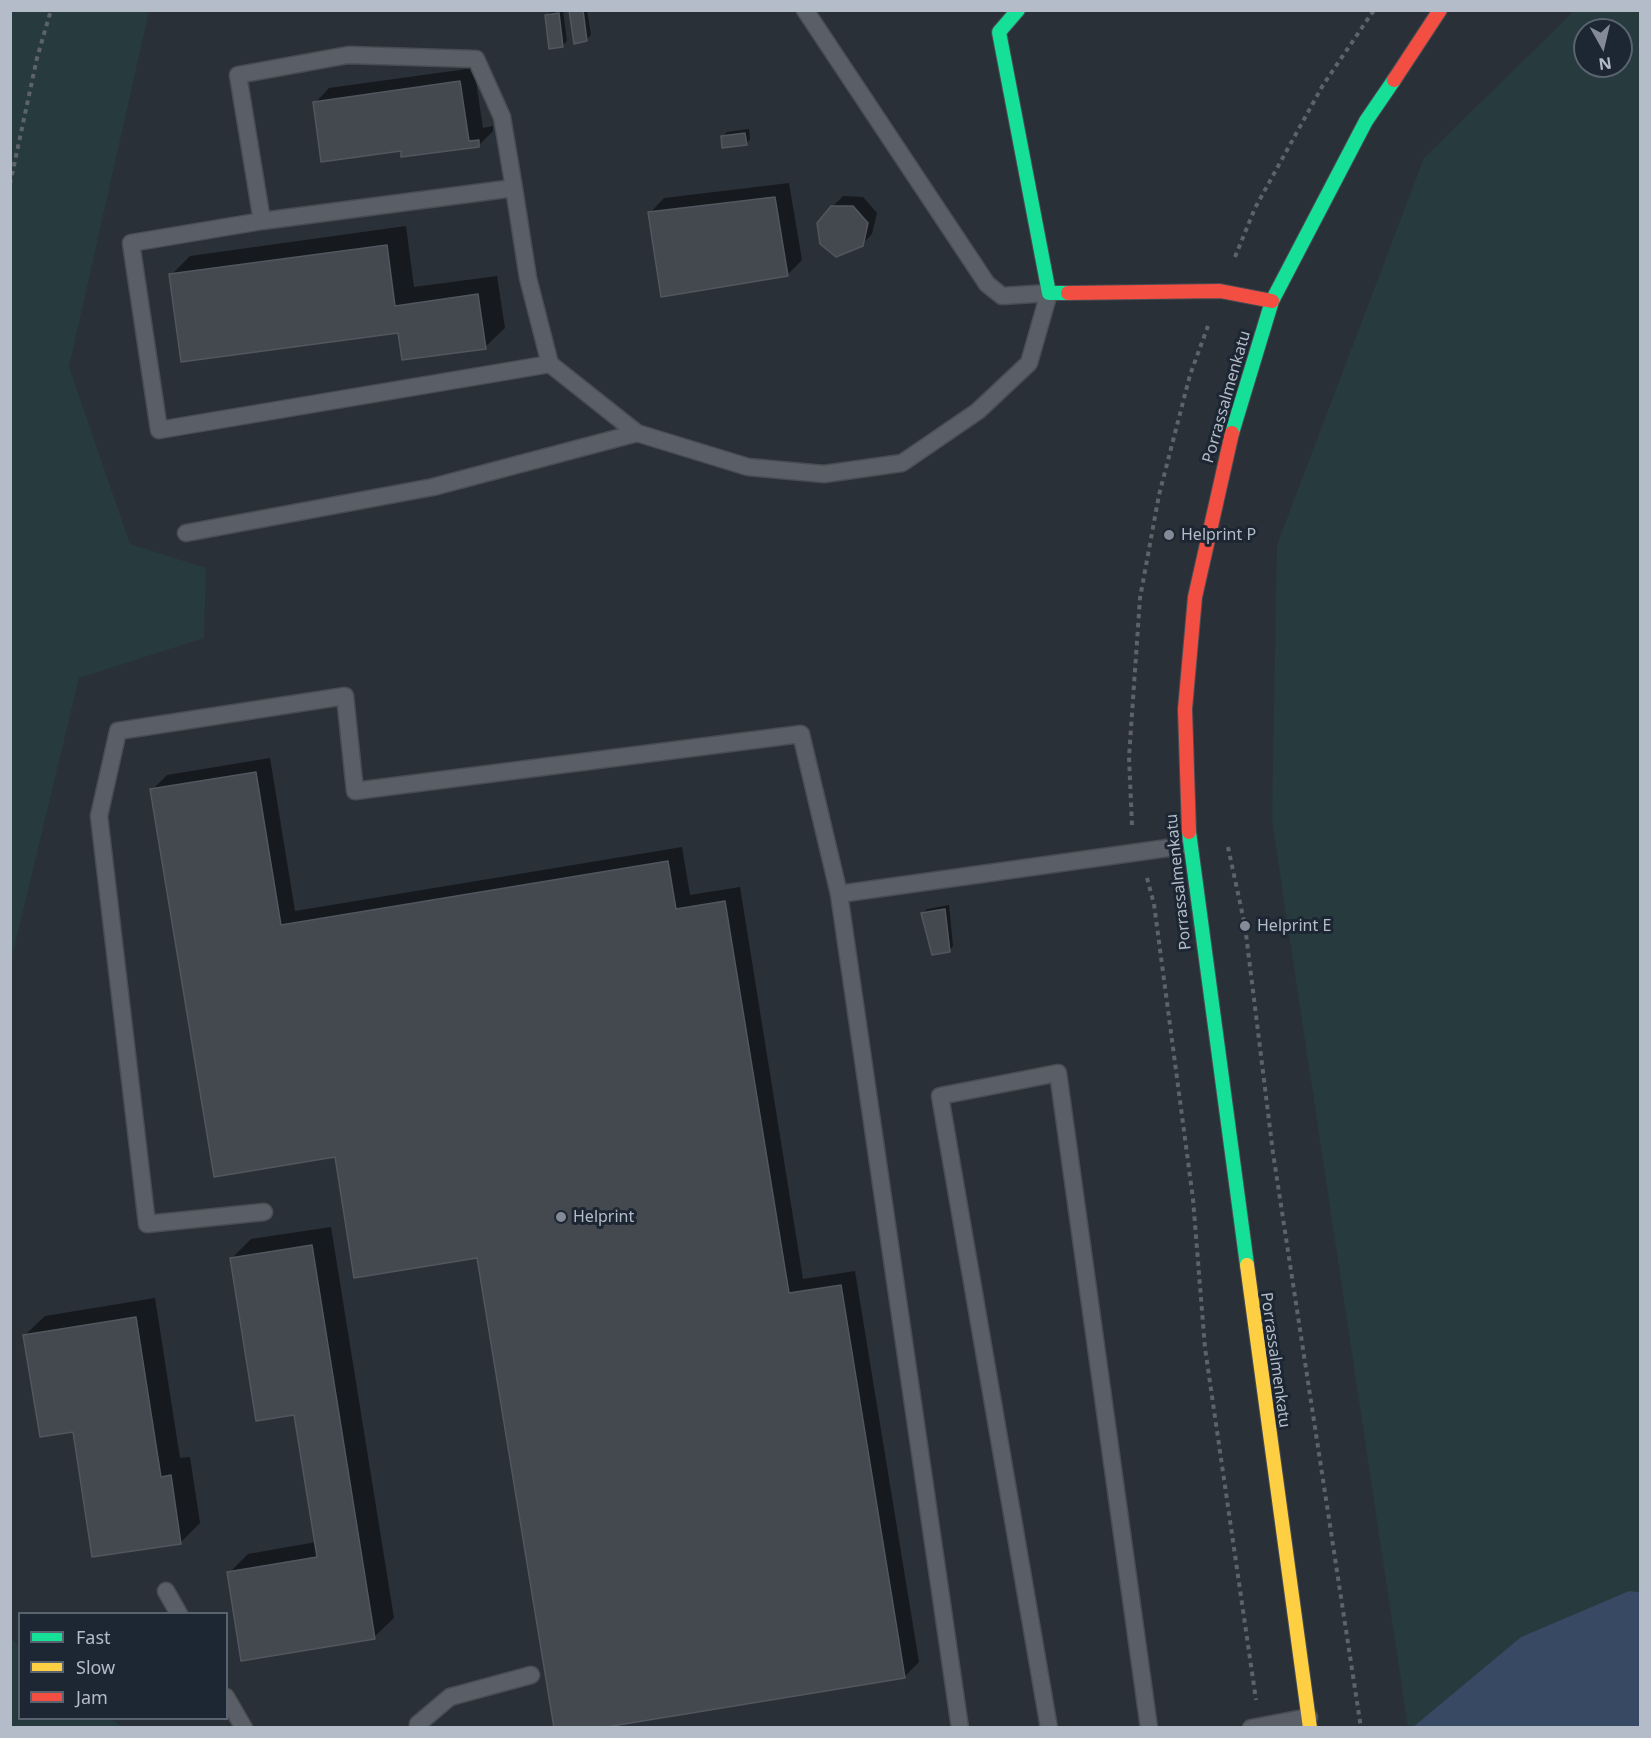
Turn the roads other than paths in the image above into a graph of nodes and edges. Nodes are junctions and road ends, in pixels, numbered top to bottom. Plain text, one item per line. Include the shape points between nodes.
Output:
1 (805, 10) edge
2 (1018, 10) edge
3 (1440, 10) edge
4 (514, 188) junction
5 (262, 221) junction
6 (1049, 293) junction
7 (1272, 301) junction
8 (550, 364) junction
9 (637, 433) junction
10 (186, 533) dead end
11 (1189, 845) junction
12 (839, 894) junction
13 (264, 1212) dead end
14 (166, 1591) dead end
15 (178, 1612) edge
16 (531, 1675) dead end
17 (228, 1700) edge
18 (1310, 1722) edge
19 (244, 1728) edge
20 (418, 1728) edge
21 (960, 1728) edge
22 (1049, 1728) edge
23 (1149, 1728) edge
24 (1251, 1728) edge

1 - 6 lane via 987,284 1002,296
2 - 6 street via 999,32
3 - 7 street, Porrassalmenkatu via 1366,120
4 - 5 lane
4 - 5 lane via 502,117 476,59 348,55 238,75
4 - 8 lane via 528,278
5 - 8 lane via 131,243 159,430
6 - 7 street via 1220,291
6 - 9 lane via 1029,363 978,411 902,463 824,474 748,467
7 - 11 street, Porrassalmenkatu via 1231,436 1195,597 1185,709
8 - 9 lane
9 - 10 lane via 433,487
11 - 12 lane
11 - 18 street, Porrassalmenkatu
12 - 13 lane via 801,734 355,791 345,696 118,731 99,816 147,1224
12 - 21 lane
14 - 15 lane
16 - 20 lane via 450,1697
17 - 19 lane
18 - 24 lane
22 - 23 lane via 940,1096 1058,1073

